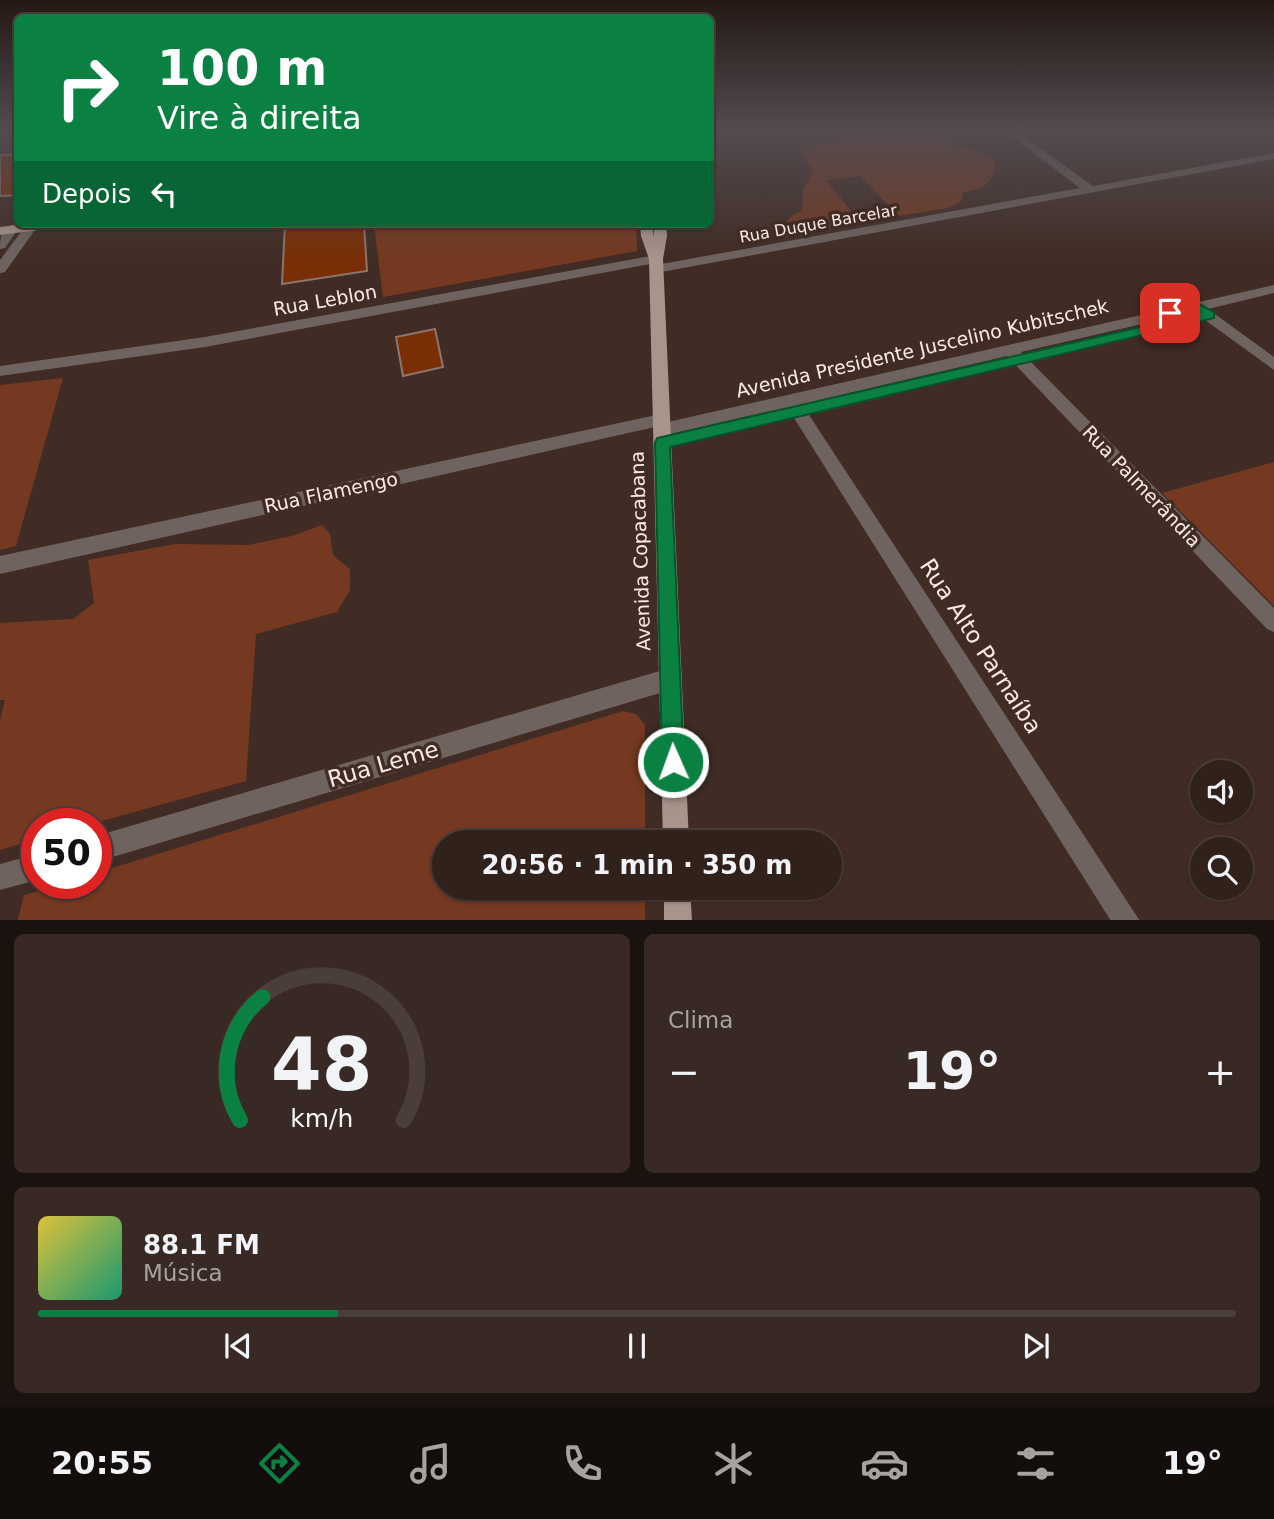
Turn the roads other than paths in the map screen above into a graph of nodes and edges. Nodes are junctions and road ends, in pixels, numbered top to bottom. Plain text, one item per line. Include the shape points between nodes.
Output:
1 (1068, 173) edge
2 (1188, 173) edge
3 (1091, 190) junction
4 (0, 220) edge
5 (10, 226) edge
6 (30, 228) edge
7 (646, 228) edge
8 (660, 228) edge
9 (18, 245) junction
10 (0, 246) edge
11 (656, 264) junction
12 (0, 269) edge
13 (1274, 289) edge
14 (1274, 300) edge
15 (1203, 311) junction
16 (1015, 355) junction
17 (1274, 365) edge
18 (0, 371) edge
19 (794, 406) junction
20 (662, 431) junction
21 (0, 565) edge
22 (1274, 622) edge
23 (670, 679) junction
24 (676, 830) edge
25 (112, 844) edge
26 (21, 871) edge
27 (0, 877) edge
28 (677, 900) edge
29 (678, 920) edge
30 (1127, 920) edge

1 - 3 street
2 - 3 street, Rua Duque Barcelar
3 - 11 street, Rua Duque Barcelar
4 - 5 main road
5 - 10 street
6 - 9 street
7 - 11 main road, Avenida Copacabana
8 - 11 main road, Avenida Copacabana
9 - 10 street
9 - 12 street
11 - 18 street, Rua Leblon via 205,342
11 - 20 main road, Avenida Copacabana
13 - 15 street, Avenida Presidente Juscelino Kubitschek
14 - 15 street, Avenida Presidente Juscelino Kubitschek
15 - 16 street, Avenida Presidente Juscelino Kubitschek
15 - 17 street
16 - 19 street, Avenida Presidente Juscelino Kubitschek
16 - 22 street, Rua Palmerândia
19 - 20 street, Avenida Presidente Juscelino Kubitschek
19 - 30 street, Rua Alto Parnaíba
20 - 21 street, Rua Flamengo
20 - 23 main road, Avenida Copacabana
23 - 24 main road, Avenida Copacabana
23 - 25 street, Rua Leme
26 - 27 street
28 - 29 main road

